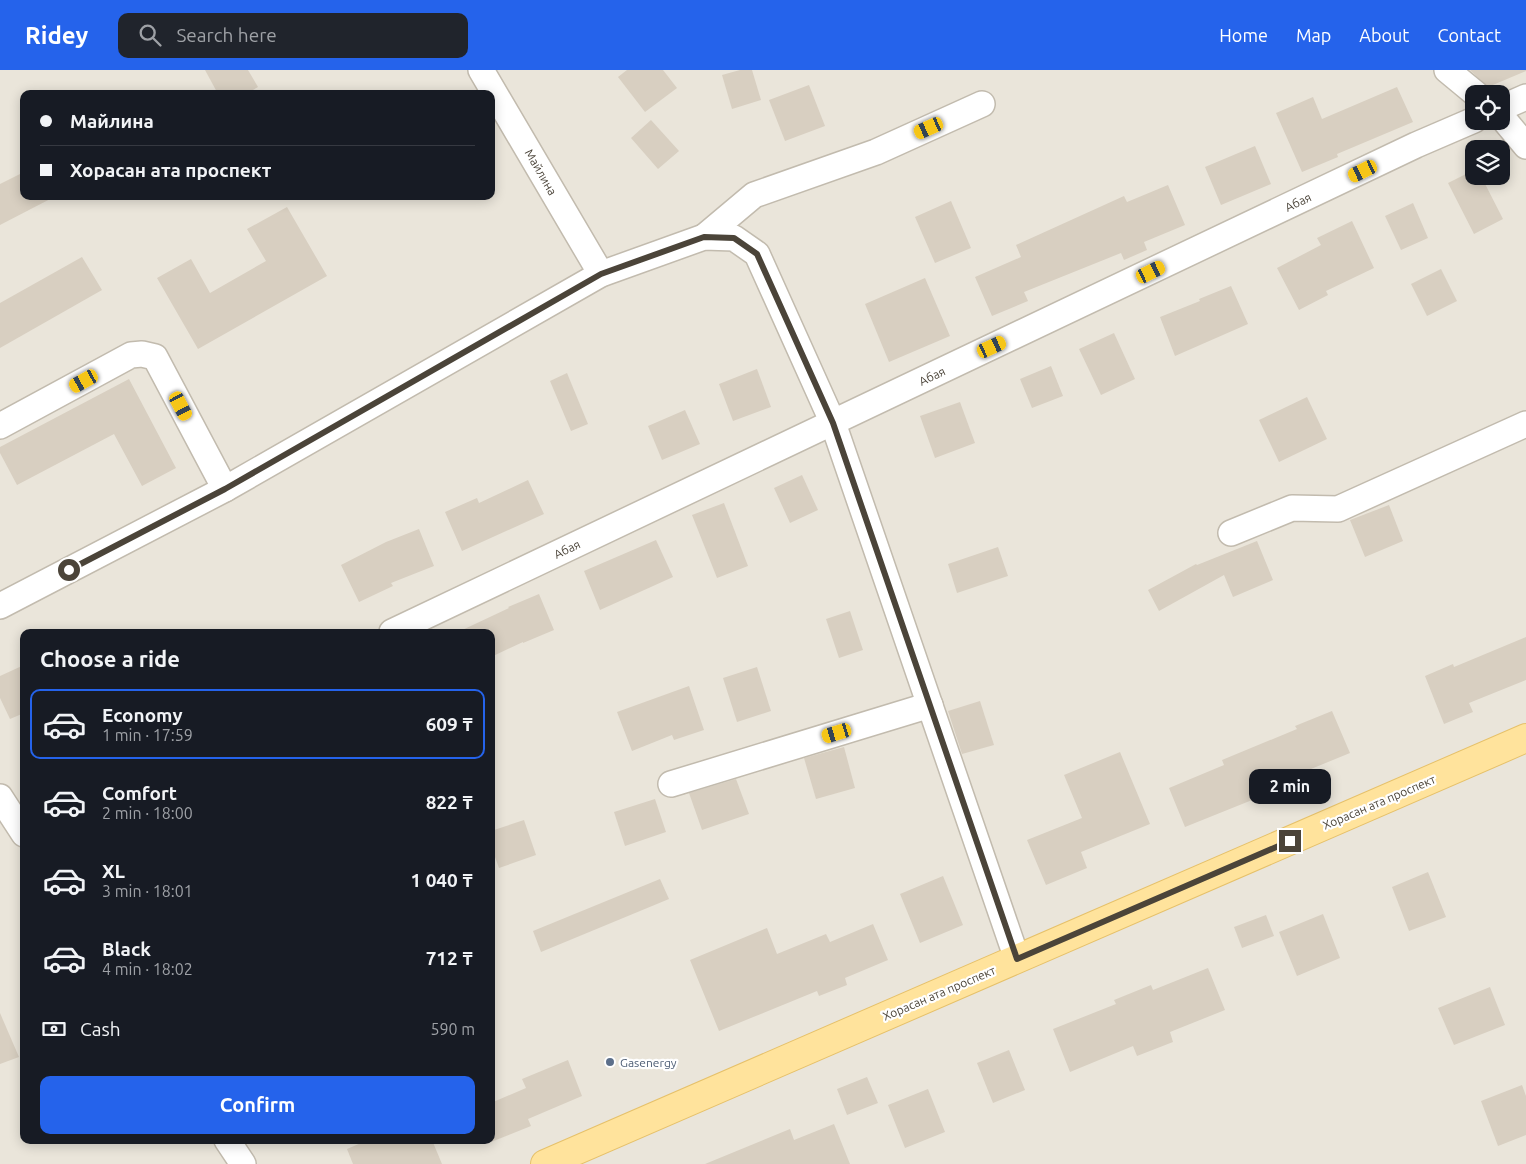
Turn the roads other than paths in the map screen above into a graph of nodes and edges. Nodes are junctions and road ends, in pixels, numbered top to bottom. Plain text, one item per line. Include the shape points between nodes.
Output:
1 (481, 70) edge
2 (1447, 70) edge
3 (1465, 85) edge
4 (493, 90) edge
5 (495, 94) edge
6 (1526, 97) edge
7 (982, 104) dead end
8 (1510, 104) edge
9 (1465, 124) edge
10 (1510, 127) edge
11 (1526, 146) edge
12 (704, 237) junction
13 (601, 274) junction
14 (833, 423) junction
15 (1526, 424) edge
16 (0, 426) edge
17 (225, 489) junction
18 (1231, 533) dead end
19 (0, 606) edge
20 (398, 629) edge
21 (930, 705) junction
22 (1526, 738) edge
23 (671, 784) dead end
24 (8, 809) edge
25 (20, 828) edge
26 (1017, 959) junction
27 (230, 1144) edge
28 (243, 1164) edge
29 (545, 1164) edge

1 - 4 street, Майлина
2 - 3 street
5 - 13 street, Майлина
6 - 8 street
7 - 12 street via 876,152 754,195
9 - 14 street, Абая
10 - 11 street
12 - 13 street
12 - 14 street via 734,238 757,254
13 - 17 street
14 - 20 street, Абая
14 - 21 street
15 - 18 street via 1338,509 1292,508
16 - 17 street via 131,355 155,357
17 - 19 street
21 - 23 street
21 - 26 street
22 - 26 main road, Хорасан ата проспект
24 - 25 street
26 - 29 main road, Хорасан ата проспект
27 - 28 street

